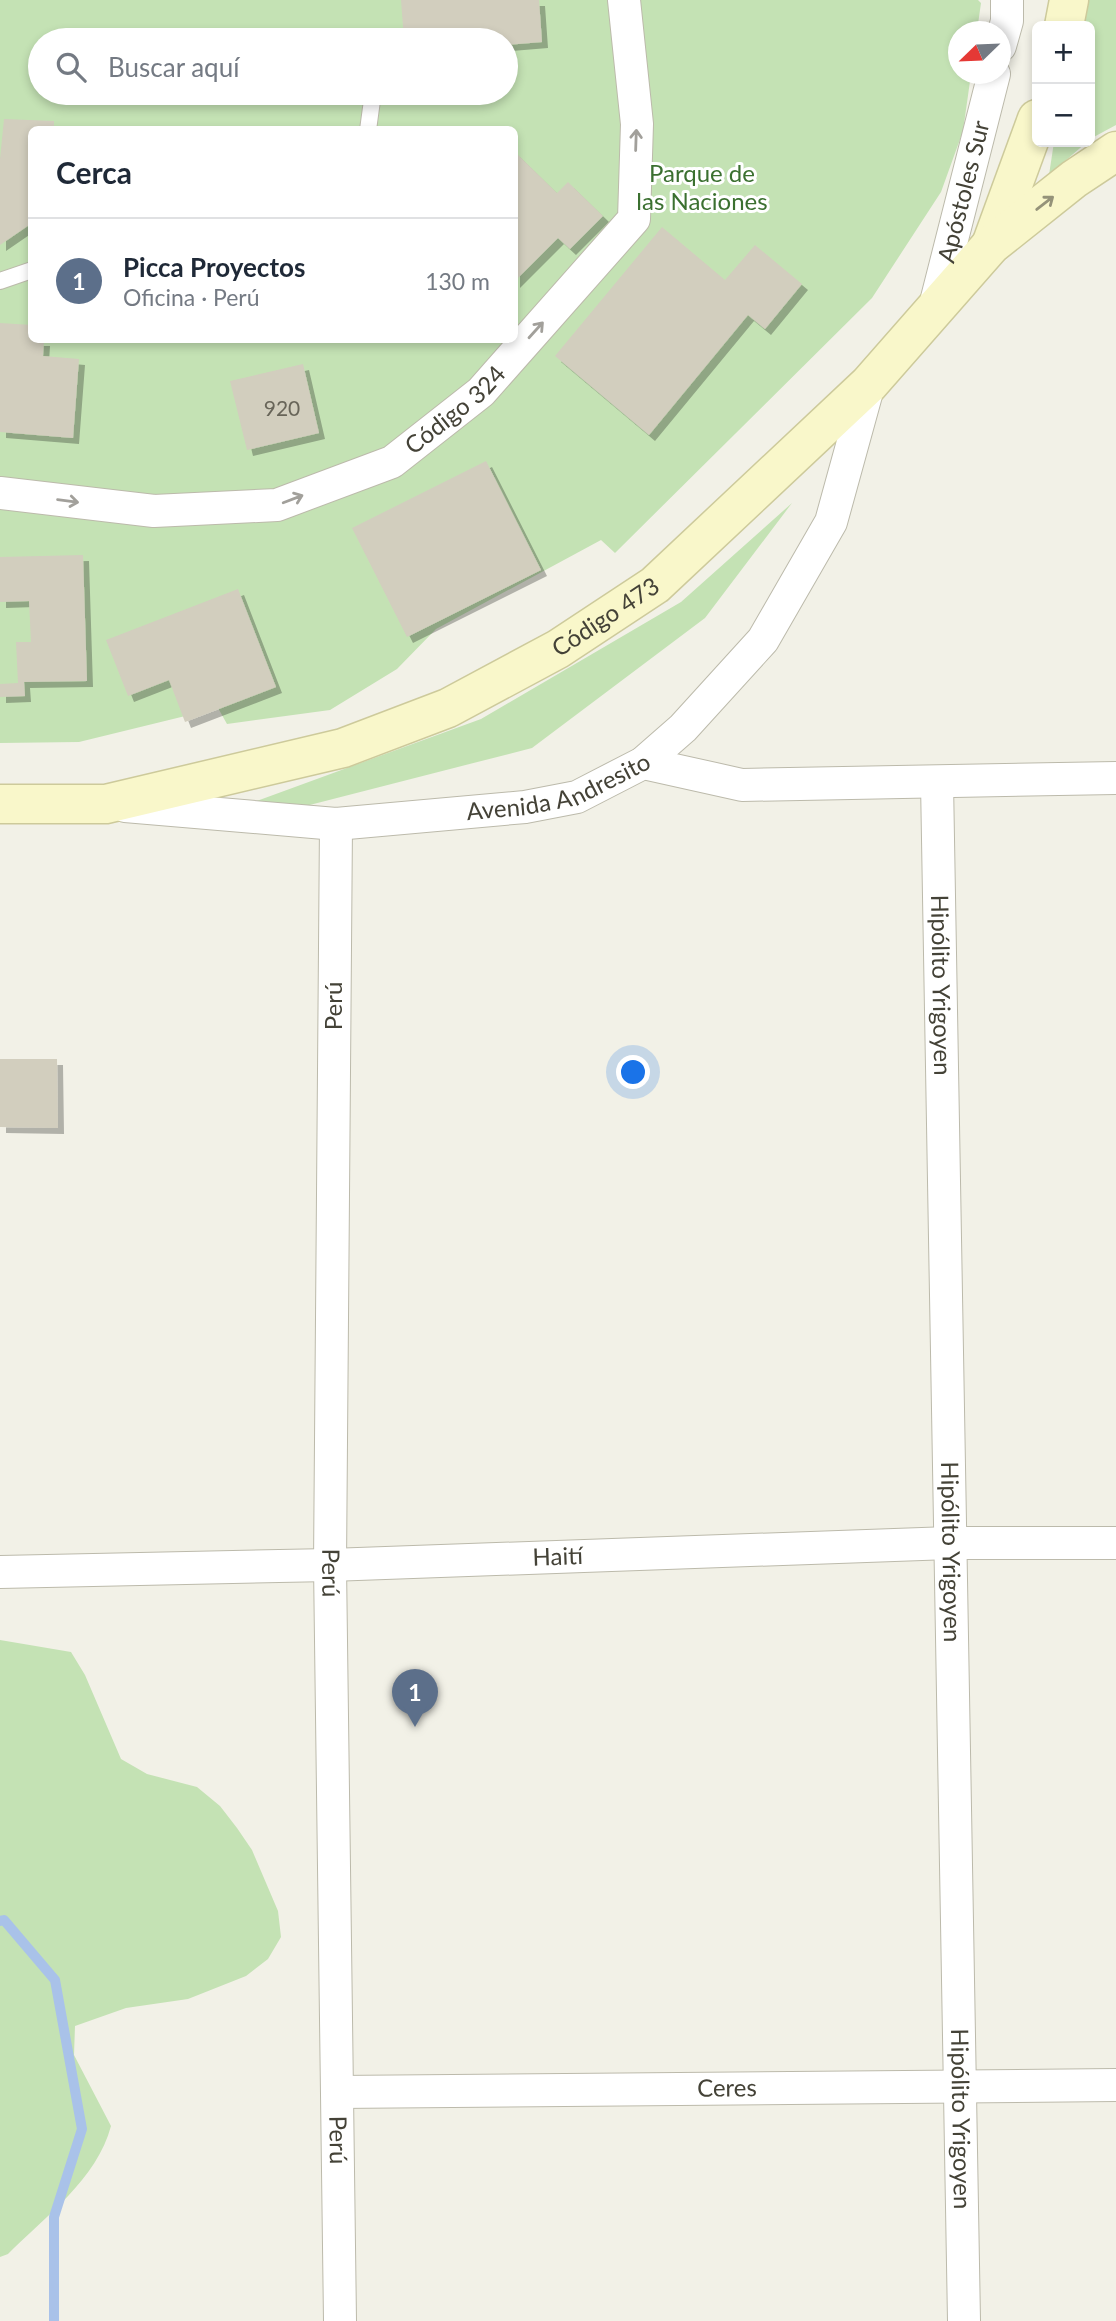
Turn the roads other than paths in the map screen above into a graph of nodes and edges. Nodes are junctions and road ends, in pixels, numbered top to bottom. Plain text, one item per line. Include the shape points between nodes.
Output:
1 (624, 0) edge
2 (1007, 0) edge
3 (1069, 0) edge
4 (1007, 21) edge
5 (1065, 21) edge
6 (990, 84) edge
7 (371, 105) edge
8 (369, 126) edge
9 (1032, 133) edge
10 (1116, 151) edge
11 (991, 245) junction
12 (28, 271) edge
13 (0, 281) edge
14 (934, 310) junction
15 (869, 384) junction
16 (0, 493) edge
17 (643, 763) junction
18 (1116, 778) edge
19 (937, 782) junction
20 (0, 804) edge
21 (106, 804) junction
22 (336, 824) junction
23 (950, 1543) junction
24 (1116, 1543) edge
25 (330, 1565) junction
26 (0, 1573) edge
27 (1116, 2085) edge
28 (960, 2086) junction
29 (337, 2092) junction
30 (340, 2321) edge
31 (964, 2321) edge

16 -> 1 street, Código 324 via 154,511 277,505 392,462 471,399 634,219 637,124
2 - 4 street
3 - 5 main road
6 - 14 street, Apóstoles Sur
7 - 8 lane
9 - 11 main road
11 -> 10 main road
11 - 14 main road, Código 473
12 - 13 lane
14 - 15 main road, Código 473
15 - 17 street via 831,522 763,639 683,729
15 - 21 main road, Código 473 via 655,585 558,649 448,708 343,748
17 - 19 street, Avenida Andresito via 742,785
17 - 22 street, Avenida Andresito via 577,797 525,807
18 - 19 street, Avenida Andresito
19 - 23 street, Hipólito Yrigoyen
20 - 21 main road, Avenida Andresito
21 - 22 street, Avenida Andresito
22 - 25 street, Perú
23 - 24 street, Haití
23 - 25 street, Haití
23 - 28 street, Hipólito Yrigoyen
25 - 26 street, Haití
25 - 29 street, Perú
27 - 28 street, Ceres
28 - 29 street, Ceres
28 - 31 street, Hipólito Yrigoyen
29 - 30 street, Perú

